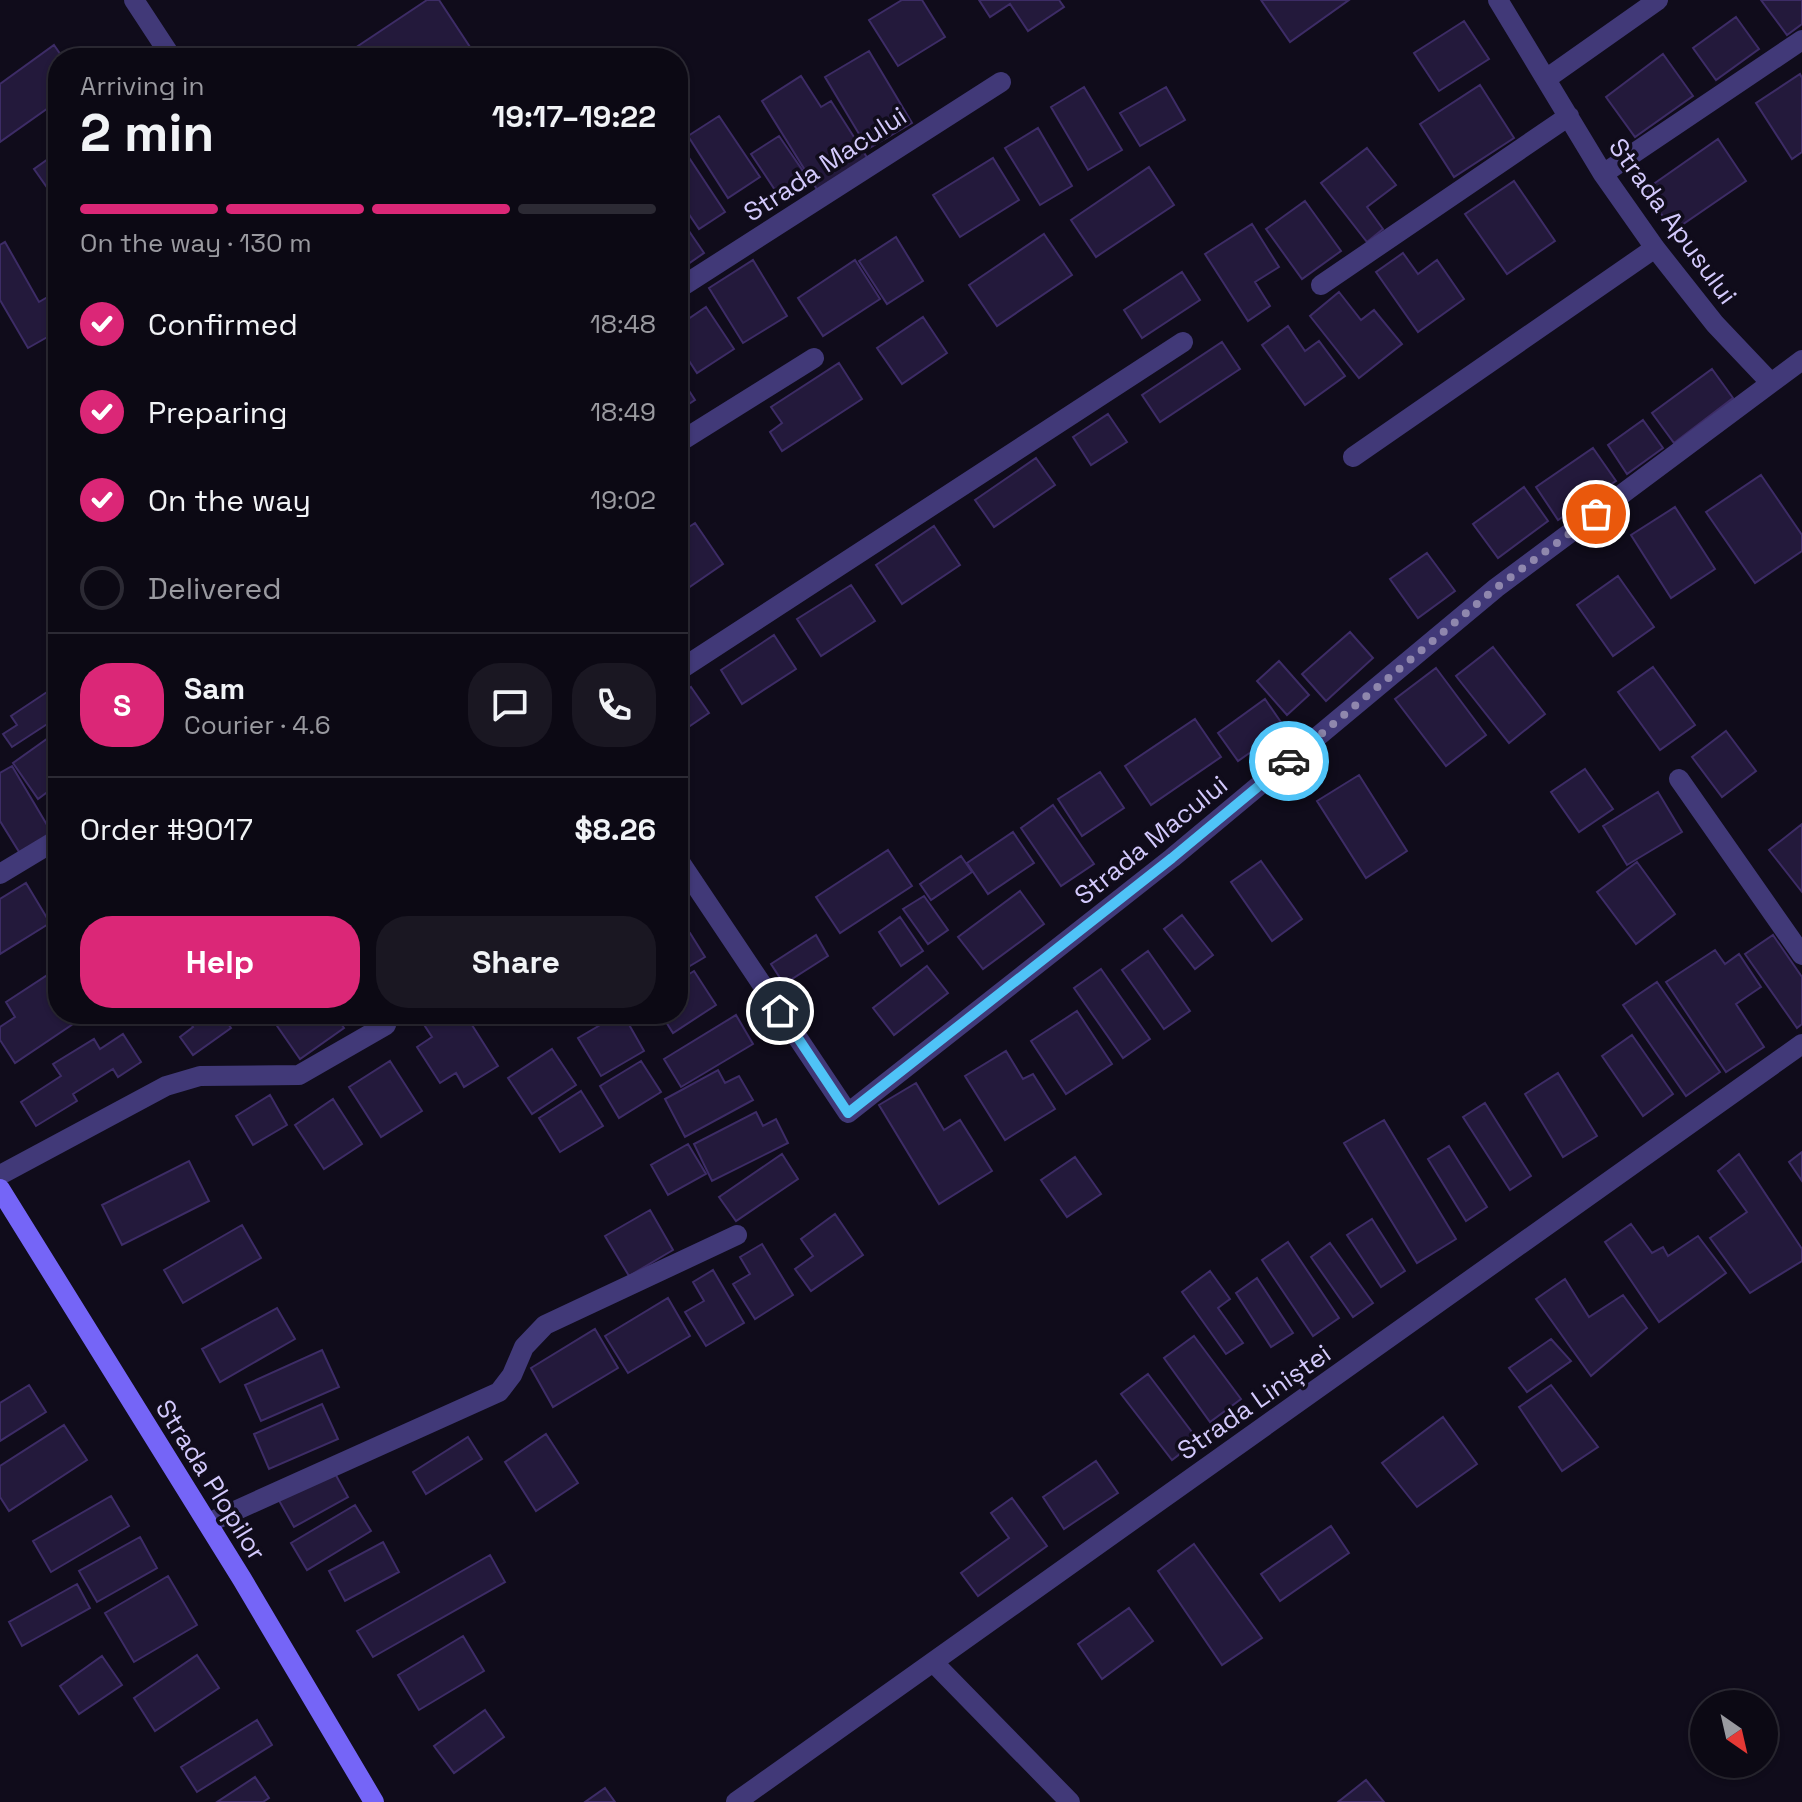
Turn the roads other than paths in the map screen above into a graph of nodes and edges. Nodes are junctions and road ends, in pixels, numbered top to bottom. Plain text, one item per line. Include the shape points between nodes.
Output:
1 (134, 0) edge
2 (1498, 0) edge
3 (1658, 0) edge
4 (1802, 40) edge
5 (165, 48) edge
6 (1546, 79) junction
7 (1001, 82) dead end
8 (1569, 116) junction
9 (1603, 174) junction
10 (1655, 248) junction
11 (688, 283) edge
12 (1321, 285) dead end
13 (1183, 342) dead end
14 (814, 358) dead end
15 (1802, 360) edge
16 (1771, 383) junction
17 (688, 437) edge
18 (1353, 457) dead end
19 (688, 664) edge
20 (1679, 779) dead end
21 (48, 845) edge
22 (0, 874) edge
23 (688, 874) edge
24 (1802, 955) edge
25 (386, 1025) dead end
26 (1802, 1044) edge
27 (0, 1175) edge
28 (0, 1189) edge
29 (737, 1235) dead end
30 (208, 1523) junction
31 (933, 1662) junction
32 (374, 1802) edge
33 (736, 1802) edge
34 (1070, 1802) edge

1 - 5 street
2 - 6 street, Strada Apusului
3 - 6 street
4 - 9 street
6 - 8 street, Strada Apusului
7 - 11 street, Strada Macului
8 - 9 street, Strada Apusului
8 - 12 street
9 - 10 street, Strada Apusului
10 - 16 street, Strada Apusului via 1715,324
10 - 18 street
13 - 19 street
14 - 17 street
15 - 16 street, Strada Macului
16 - 23 street, Strada Macului via 1496,588 1172,858 848,1113
20 - 24 street
21 - 22 street
25 - 27 street via 299,1075 200,1076 166,1086
26 - 31 street, Strada Liniștei
28 - 30 street, Strada Plopilor
29 - 30 street via 545,1325 524,1347 499,1392
30 - 32 street, Strada Plopilor
31 - 33 street, Strada Liniștei
31 - 34 street

